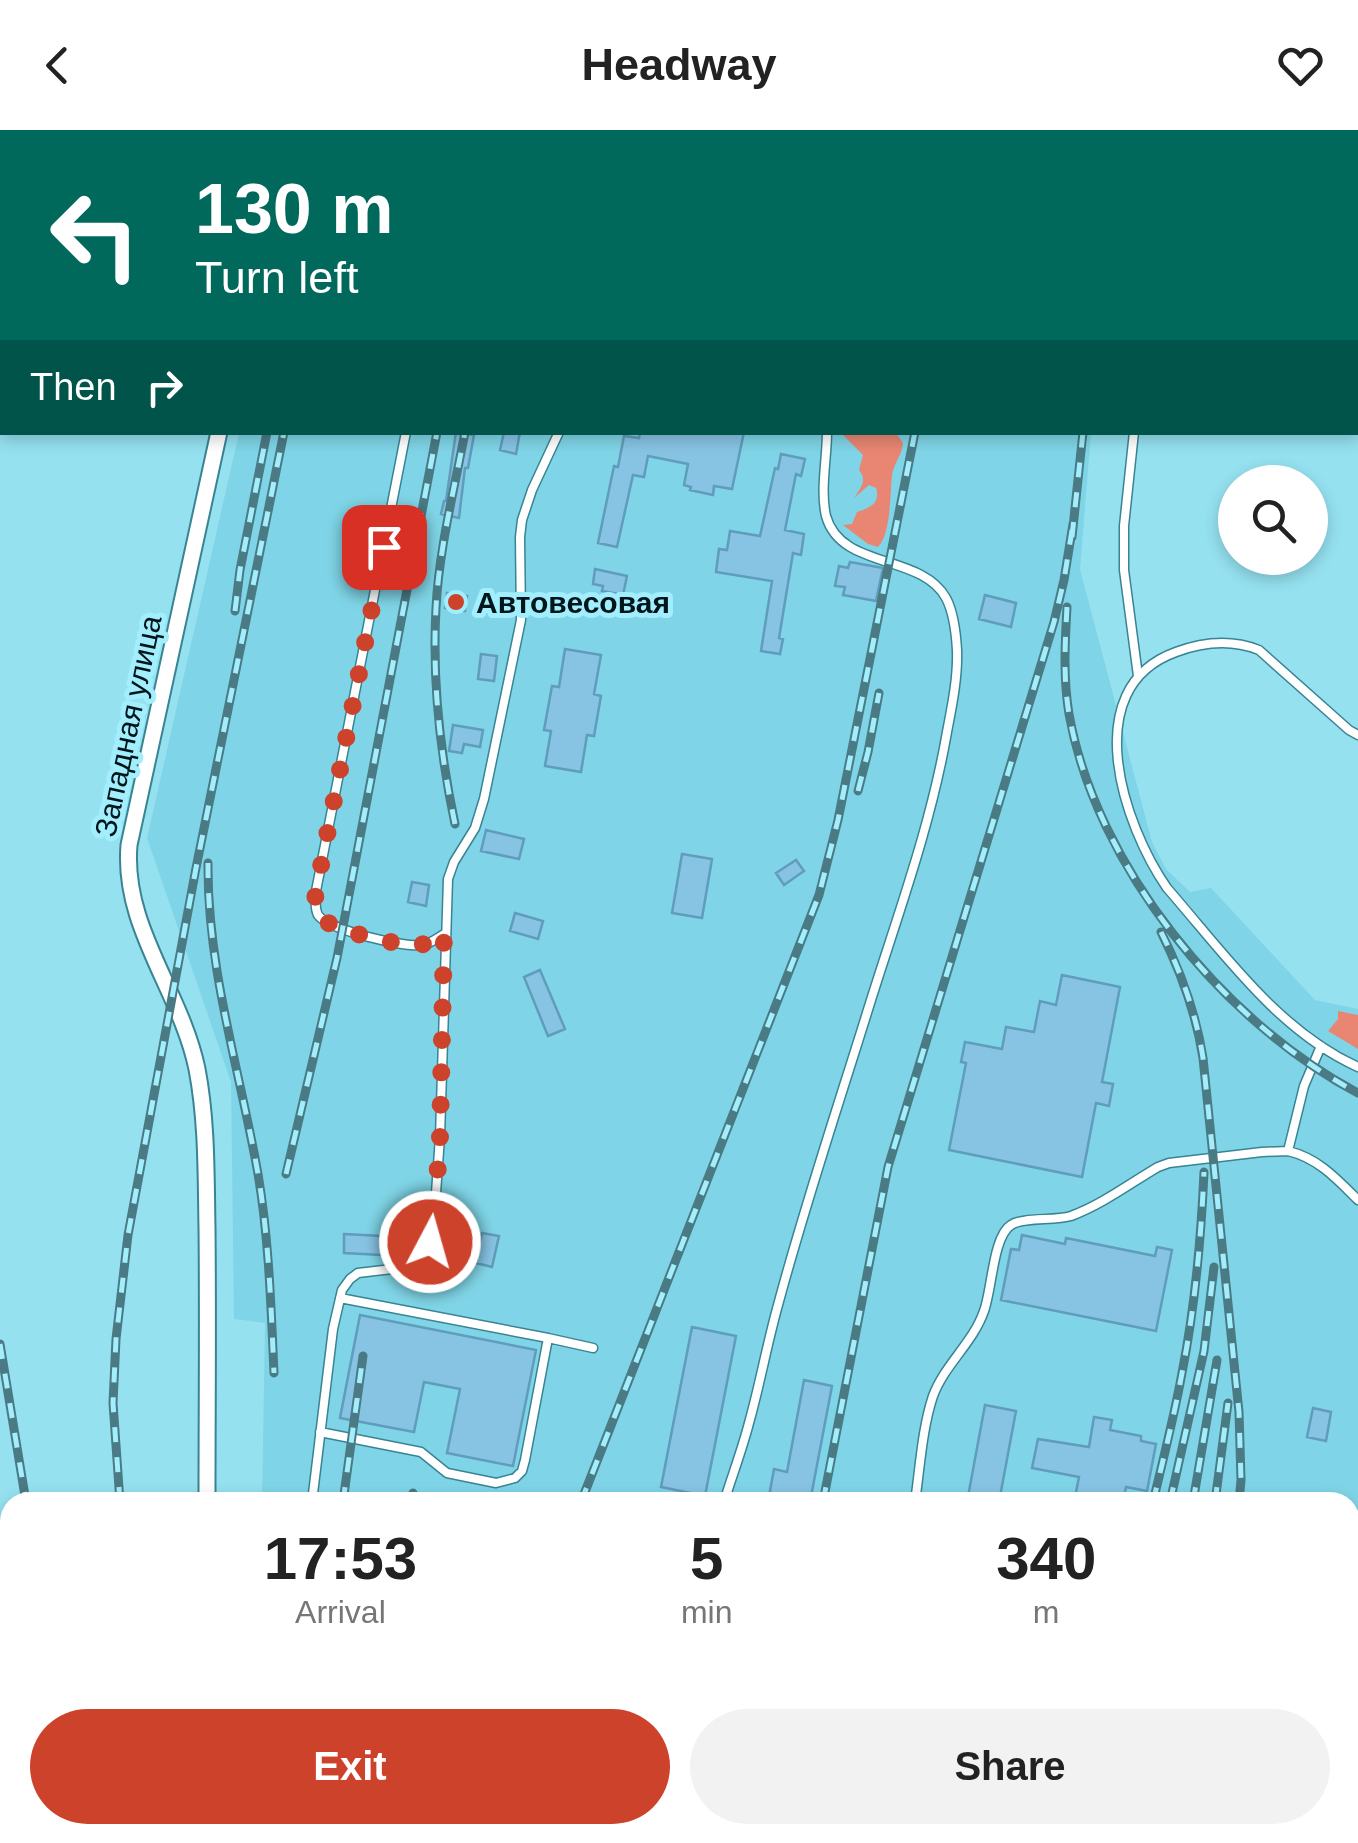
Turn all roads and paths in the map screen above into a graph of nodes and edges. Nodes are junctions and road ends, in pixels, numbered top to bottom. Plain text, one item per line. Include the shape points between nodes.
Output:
1 (217, 435) edge
2 (405, 435) edge
3 (558, 435) edge
4 (827, 435) edge
5 (1134, 435) edge
6 (1138, 677) junction
7 (1358, 735) edge
8 (444, 934) junction
9 (1321, 1046) junction
10 (1358, 1066) edge
11 (1288, 1152) junction
12 (1358, 1200) edge
13 (340, 1298) junction
14 (548, 1338) junction
15 (593, 1348) dead end
16 (320, 1432) junction
17 (207, 1492) edge
18 (313, 1492) edge
19 (727, 1492) edge
20 (916, 1492) edge

1 - 17 street, Западная улица via 128,862 143,932 192,1048 203,1117
2 - 8 lane via 315,907 326,922 410,945
3 - 8 lane via 526,506 518,636 480,814 448,879
4 - 19 lane via 824,503 832,528 846,544 934,583 945,595 957,653 936,791
5 - 6 lane via 1124,570
6 - 7 lane via 1187,648 1243,644 1259,650
6 - 9 lane via 1117,719 1116,740 1124,793 1143,848 1168,888 1247,980
8 - 13 lane via 440,1137 430,1242 410,1267 358,1273
9 - 10 lane
9 - 11 lane
11 - 12 lane via 1322,1166
11 - 20 lane via 1169,1163 1086,1210 1009,1226 976,1331 934,1396
13 - 14 lane
13 - 16 lane
14 - 15 lane
14 - 16 lane via 525,1460 515,1478 496,1482 447,1473 420,1452
16 - 18 lane

